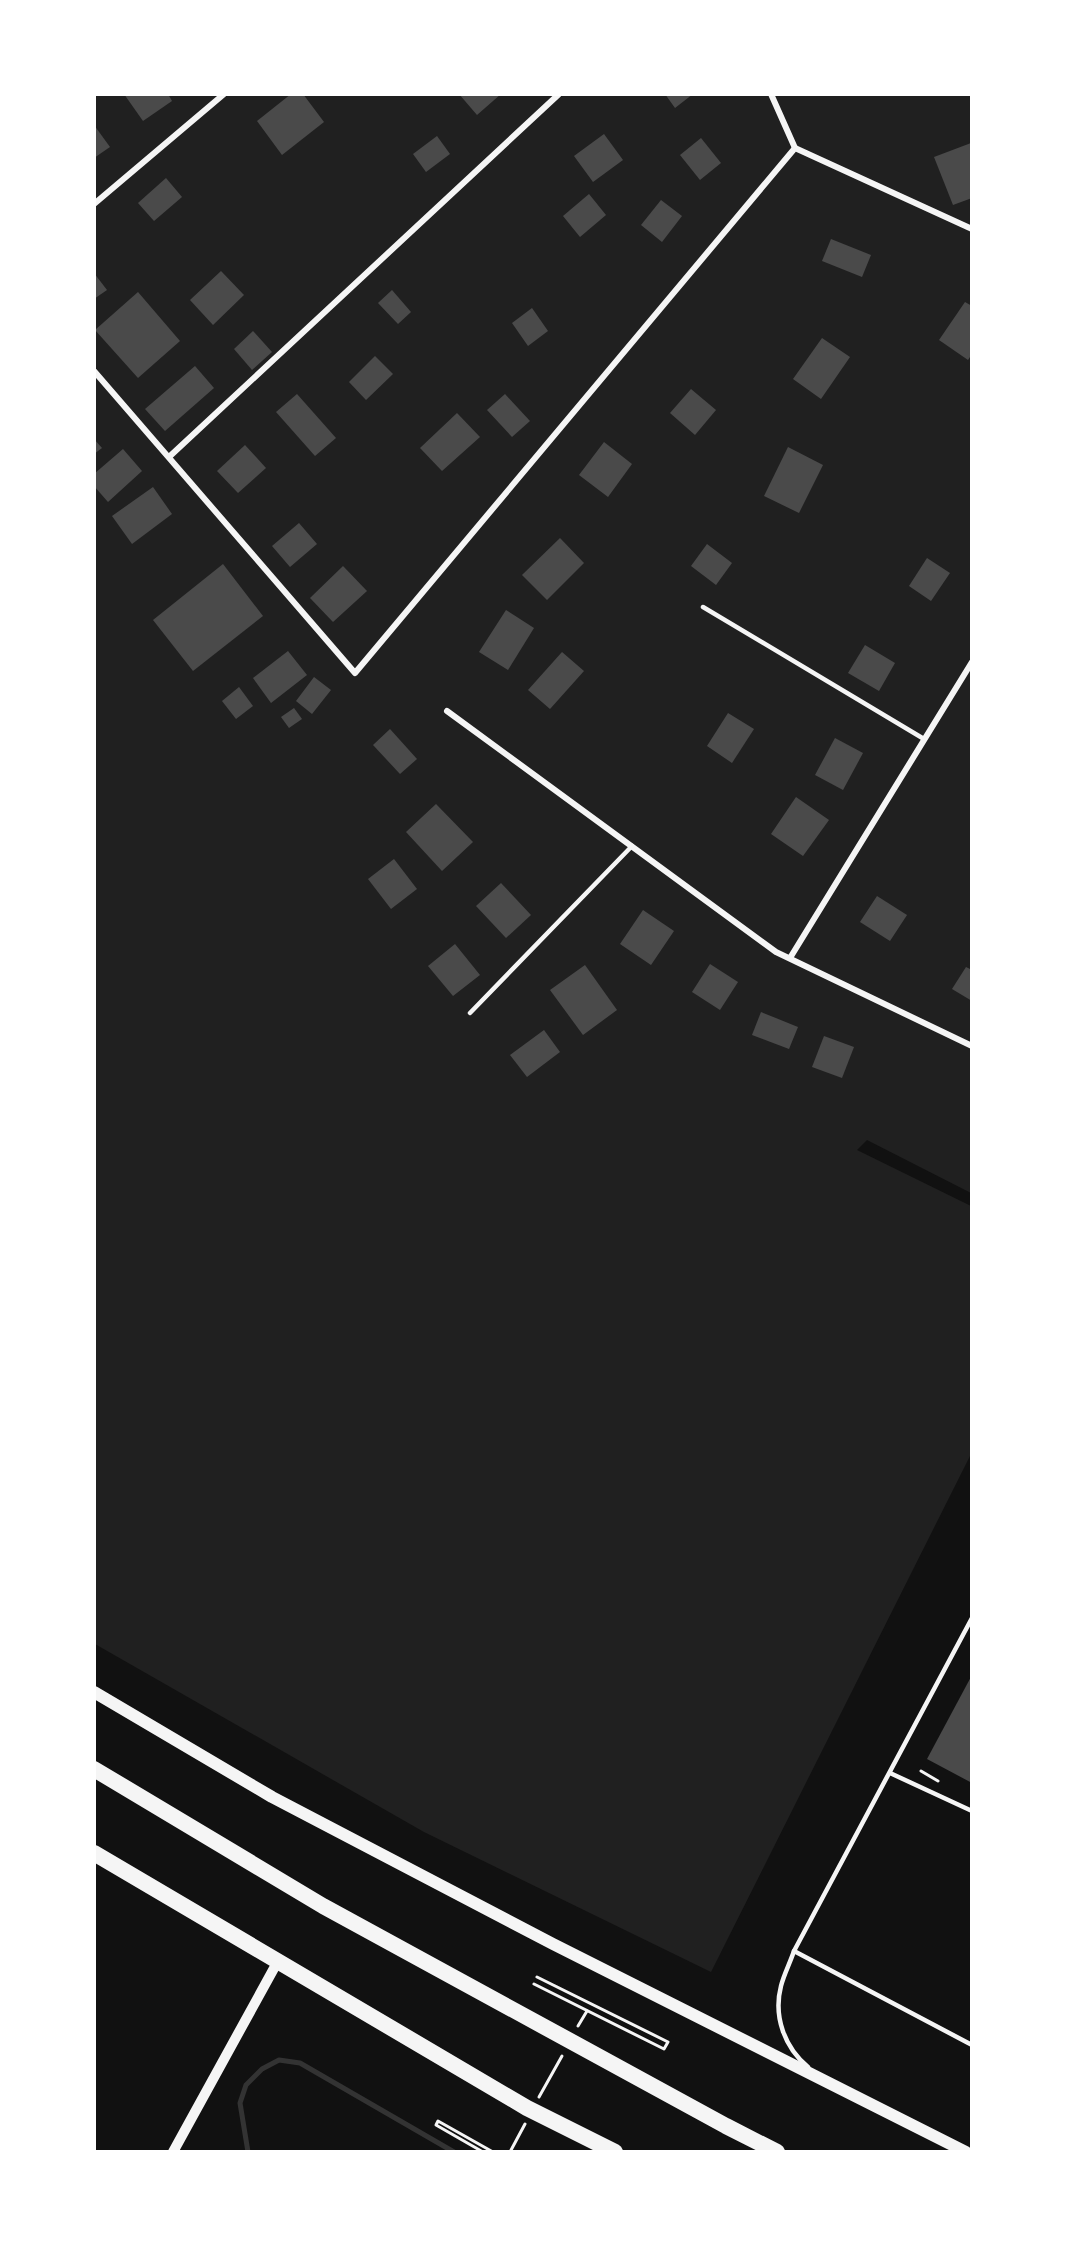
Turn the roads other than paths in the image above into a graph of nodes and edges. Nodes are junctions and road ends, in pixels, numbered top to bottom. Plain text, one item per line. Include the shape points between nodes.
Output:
1 (224, 94) edge
2 (559, 94) edge
3 (771, 94) edge
4 (795, 148) junction
5 (94, 204) edge
6 (972, 229) edge
7 (94, 371) edge
8 (169, 457) junction
9 (703, 607) dead end
10 (972, 662) edge
11 (447, 711) dead end
12 (924, 739) junction
13 (632, 846) junction
14 (790, 958) junction
15 (470, 1013) dead end
16 (972, 1046) edge
17 (972, 1618) edge
18 (94, 1692) edge
19 (94, 1769) edge
20 (890, 1773) junction
21 (972, 1811) edge
22 (94, 1853) edge
23 (794, 1951) junction
24 (278, 1961) junction
25 (972, 2044) edge
26 (820, 2076) junction
27 (173, 2151) edge
28 (615, 2151) edge
29 (777, 2151) edge
30 (966, 2151) edge

1 - 5 street
2 - 8 street
3 - 4 street
4 - 6 street
4 - 8 street via 355,673
7 - 8 street
9 - 12 lane
10 - 12 street
11 - 13 street
12 - 14 street
13 - 14 street via 776,952
13 - 15 lane
14 - 16 street
17 - 20 lane
18 - 26 main road via 272,1797 553,1944
19 - 29 highway via 334,1911 726,2127
20 - 21 lane
20 - 23 lane
22 - 24 highway
23 - 25 lane
23 - 26 lane via 780,1988 779,2015 785,2040 795,2056
24 - 27 street
24 - 28 highway via 527,2108
26 - 30 main road

